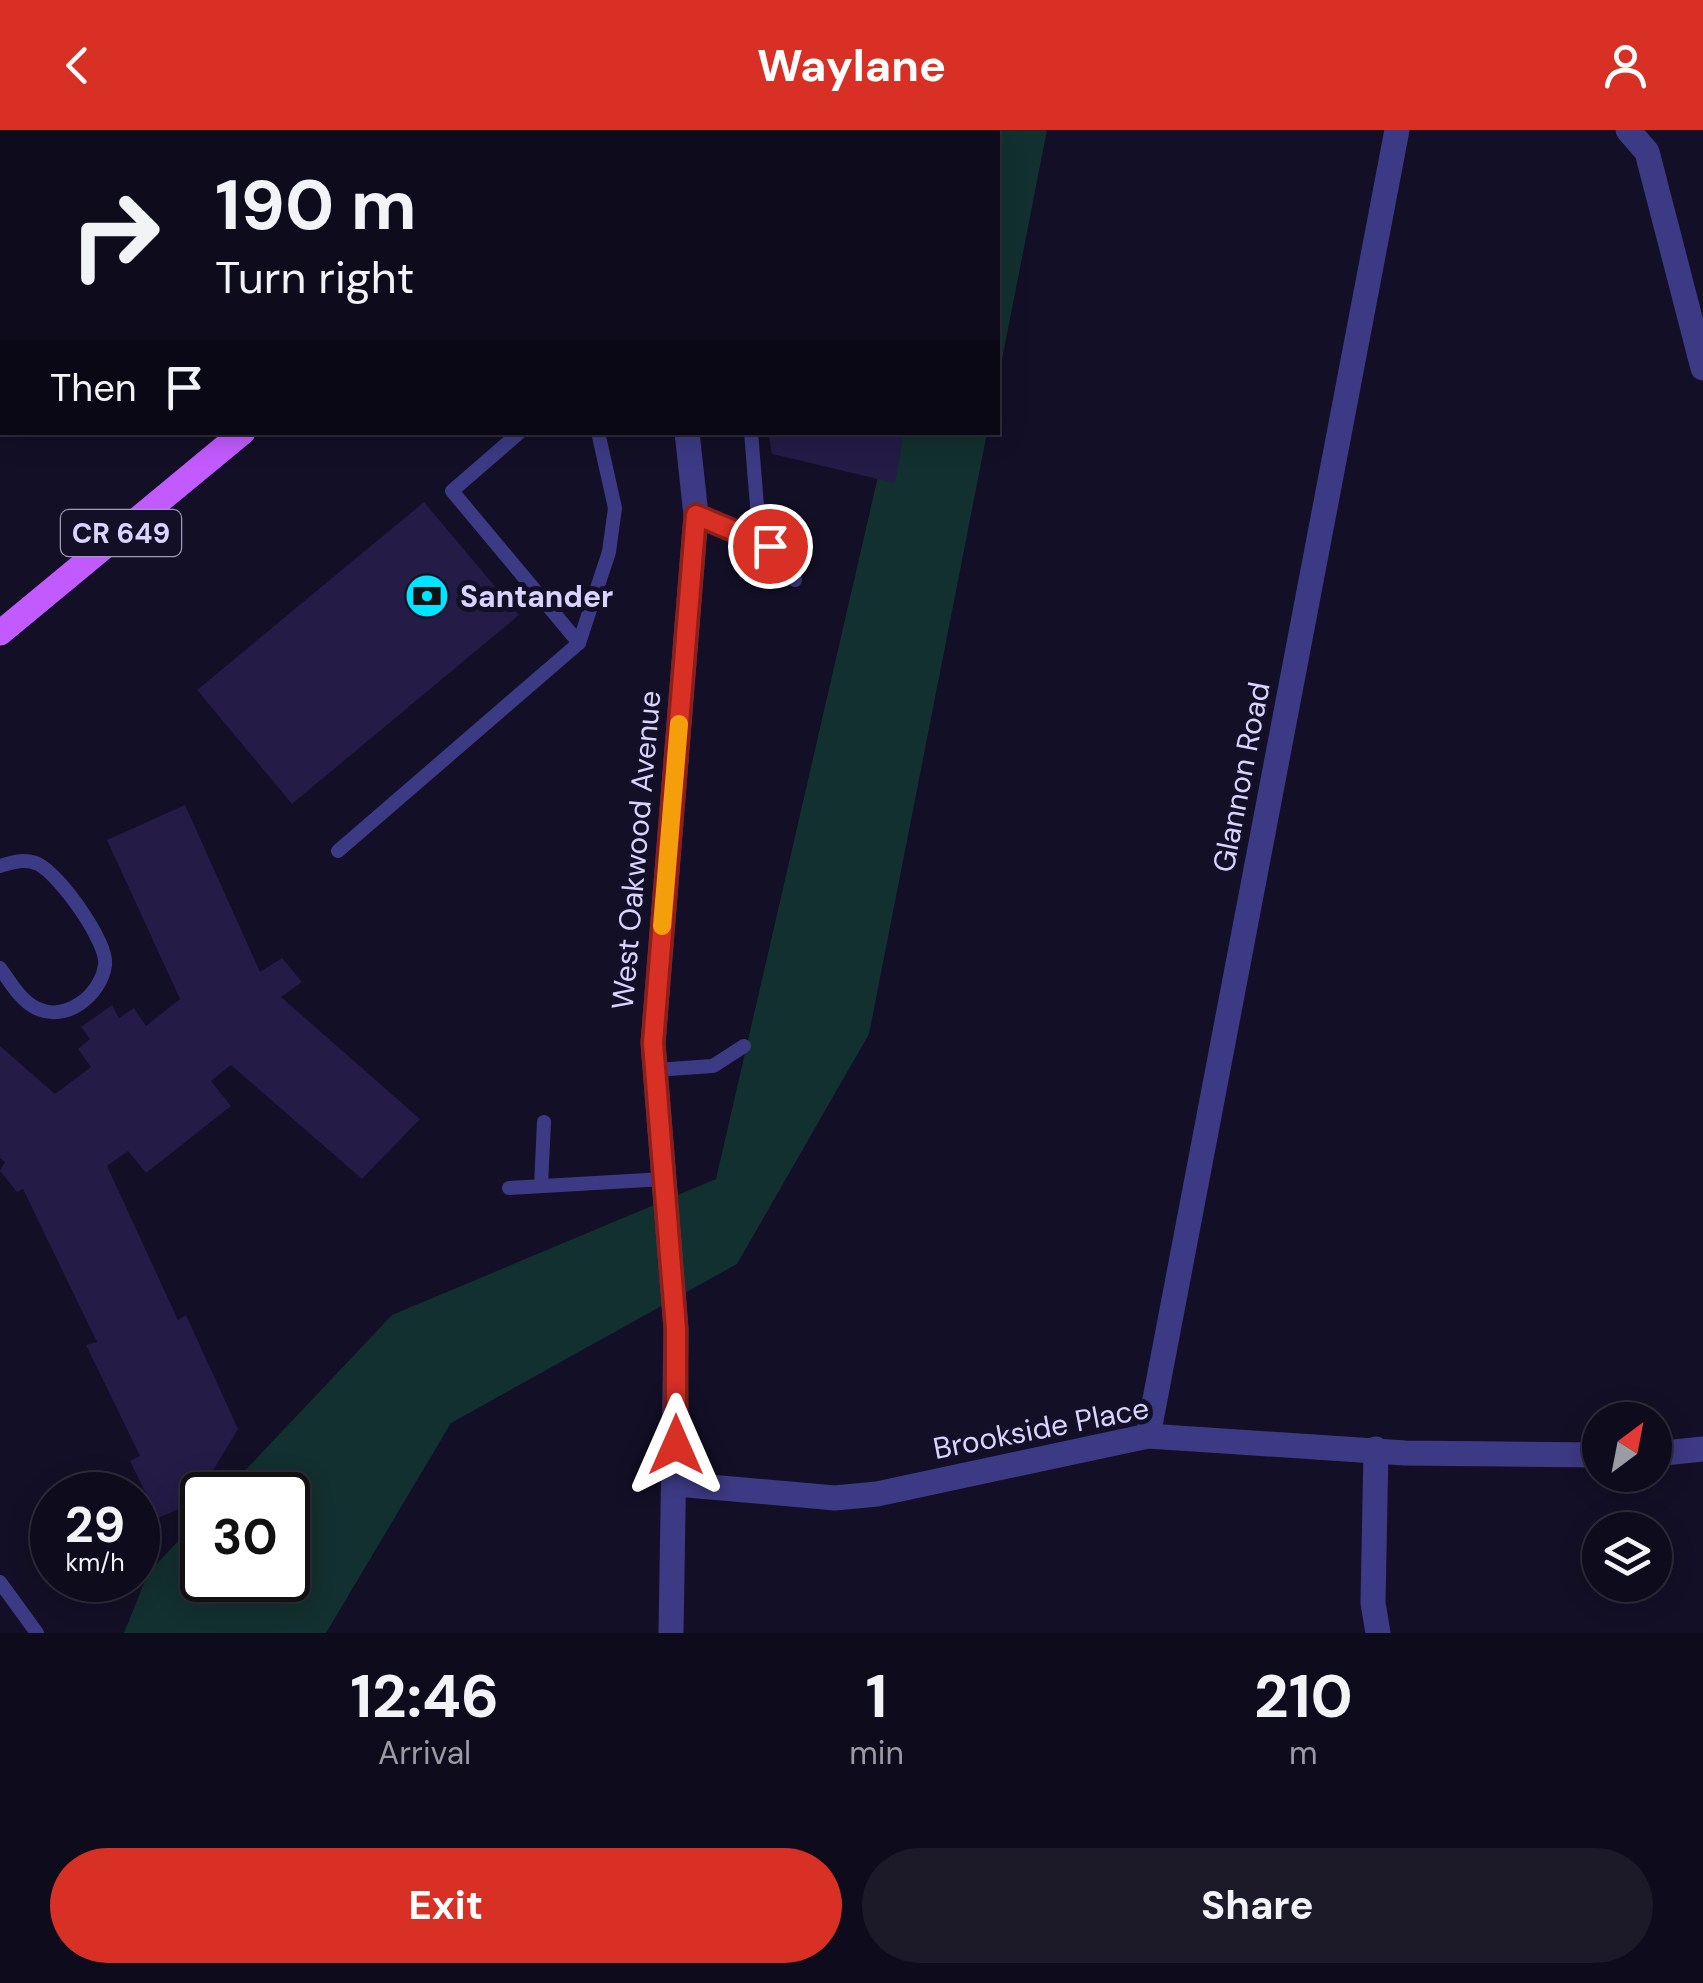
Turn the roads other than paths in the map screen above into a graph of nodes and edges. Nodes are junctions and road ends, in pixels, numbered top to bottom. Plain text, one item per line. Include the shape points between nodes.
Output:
1 (1397, 130) edge
2 (1628, 130) edge
3 (1703, 368) edge
4 (239, 435) edge
5 (517, 435) edge
6 (599, 435) edge
7 (687, 435) edge
8 (751, 435) edge
9 (696, 515) junction
10 (760, 542) junction
11 (796, 580) dead end
12 (0, 633) edge
13 (579, 643) junction
14 (338, 850) dead end
15 (0, 866) edge
16 (0, 968) edge
17 (744, 1046) dead end
18 (656, 1070) junction
19 (544, 1122) dead end
20 (664, 1179) junction
21 (541, 1186) junction
22 (509, 1188) dead end
23 (1148, 1436) junction
24 (1376, 1449) junction
25 (1703, 1449) edge
26 (1672, 1452) edge
27 (1582, 1455) edge
28 (676, 1484) junction
29 (0, 1582) edge
30 (36, 1633) edge
31 (672, 1633) edge
32 (1378, 1633) edge

1 - 23 street, Glannon Road
2 - 3 street via 1647,152
4 - 12 main road, CR 649
5 - 13 lane via 452,491
6 - 13 lane via 616,508
7 - 9 street, West Oakwood Avenue
8 - 10 lane
9 - 10 lane
9 - 18 street, West Oakwood Avenue
10 - 11 lane
13 - 14 lane
15 - 16 lane via 22,860 53,876 99,937 106,962 96,990 62,1011 27,1002
17 - 18 lane via 713,1066
18 - 20 street, West Oakwood Avenue
19 - 21 lane
20 - 21 lane
20 - 28 street, West Oakwood Avenue via 676,1329
21 - 22 lane
23 - 24 street, Brookside Place
23 - 28 street, Brookside Place via 877,1494 835,1498
24 - 27 street, Brookside Place
24 - 32 street
25 - 26 street
28 - 31 street, West Oakwood Avenue
29 - 30 lane

